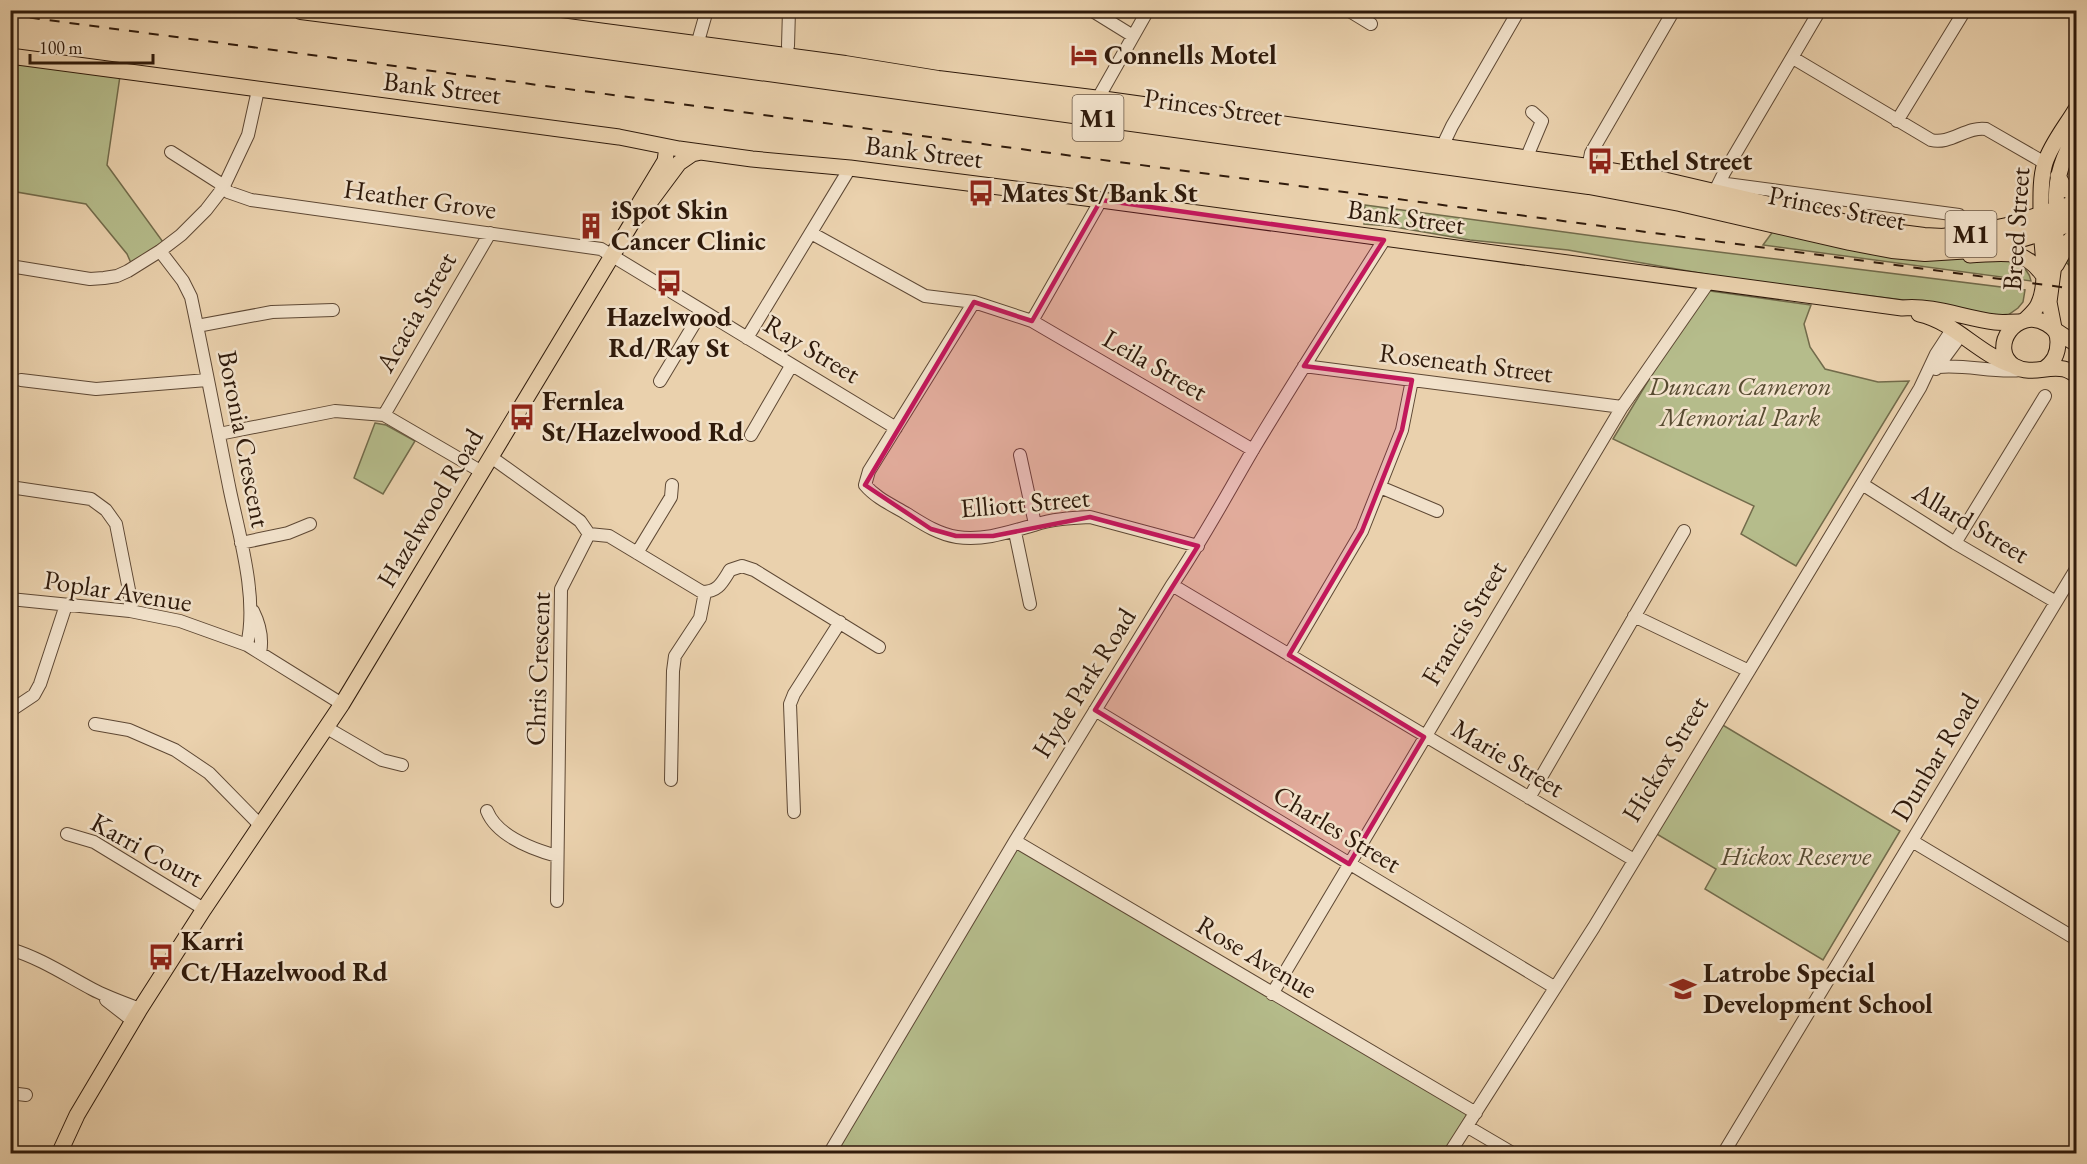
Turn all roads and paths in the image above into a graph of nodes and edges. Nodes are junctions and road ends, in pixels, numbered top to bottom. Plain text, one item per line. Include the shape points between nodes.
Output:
1 (301, 10) edge
2 (433, 10) edge
3 (707, 10) edge
4 (789, 10) edge
5 (1091, 10) edge
6 (1148, 10) edge
7 (1348, 10) edge
8 (1519, 10) edge
9 (1674, 10) edge
10 (1820, 10) edge
11 (1965, 10) edge
12 (528, 24) edge
13 (1371, 24) dead end
14 (1133, 36) junction
15 (697, 45) junction
16 (788, 46) dead end
17 (10, 56) edge
18 (1793, 58) junction
19 (258, 90) junction
20 (1099, 109) junction
21 (2076, 109) edge
22 (1532, 112) dead end
23 (1897, 121) junction
24 (2076, 135) edge
25 (675, 150) junction
26 (171, 152) dead end
27 (1441, 156) junction
28 (1526, 159) junction
29 (2045, 163) junction
30 (850, 168) junction
31 (1588, 168) junction
32 (2058, 176) junction
33 (223, 188) junction
34 (2076, 193) edge
35 (1714, 195) junction
36 (1101, 200) junction
37 (2076, 204) edge
38 (1959, 215) dead end
39 (2049, 221) junction
40 (2076, 221) edge
41 (811, 232) junction
42 (490, 233) junction
43 (2076, 234) edge
44 (1384, 240) junction
45 (160, 250) junction
46 (1925, 252) junction
47 (611, 256) junction
48 (10, 266) edge
49 (2048, 272) junction
50 (1708, 283) junction
51 (974, 302) junction
52 (1902, 308) junction
53 (333, 310) dead end
54 (702, 311) junction
55 (1964, 315) junction
56 (1032, 321) junction
57 (2021, 321) junction
58 (197, 326) junction
59 (2055, 329) junction
60 (1957, 332) junction
61 (747, 338) junction
62 (2076, 344) edge
63 (1935, 365) junction
64 (791, 366) junction
65 (1304, 366) junction
66 (2017, 367) junction
67 (2044, 369) junction
68 (2076, 375) edge
69 (21, 380) dead end
70 (207, 380) junction
71 (1412, 380) junction
72 (660, 381) dead end
73 (2044, 396) dead end
74 (1622, 407) junction
75 (384, 415) junction
76 (896, 428) junction
77 (219, 434) junction
78 (751, 435) dead end
79 (1253, 450) junction
80 (1020, 455) dead end
81 (491, 457) junction
82 (482, 472) junction
83 (1862, 484) junction
84 (672, 485) dead end
85 (1380, 487) junction
86 (10, 488) edge
87 (1437, 511) dead end
88 (310, 524) dead end
89 (1035, 524) junction
90 (1684, 531) dead end
91 (1015, 532) junction
92 (589, 534) junction
93 (241, 543) junction
94 (1955, 543) junction
95 (1198, 546) junction
96 (637, 553) junction
97 (2076, 569) edge
98 (1172, 585) junction
99 (705, 592) junction
100 (10, 599) edge
101 (2056, 602) junction
102 (1030, 604) dead end
103 (66, 605) junction
104 (251, 608) junction
105 (130, 611) junction
106 (1634, 615) junction
107 (840, 622) junction
108 (247, 645) junction
109 (879, 647) dead end
110 (260, 653) junction
111 (1289, 656) junction
112 (1749, 670) junction
113 (342, 704) junction
114 (1095, 710) junction
115 (10, 711) edge
116 (95, 724) dead end
117 (327, 728) junction
118 (1424, 736) junction
119 (402, 765) dead end
120 (671, 780) dead end
121 (1529, 798) junction
122 (487, 811) dead end
123 (794, 812) dead end
124 (263, 822) junction
125 (67, 834) dead end
126 (1015, 841) junction
127 (1912, 841) junction
128 (557, 856) junction
129 (1634, 860) junction
130 (1349, 864) junction
131 (557, 901) dead end
132 (204, 909) junction
133 (2076, 939) edge
134 (10, 949) edge
135 (1554, 987) junction
136 (1272, 994) junction
137 (136, 1015) junction
138 (10, 1093) edge
139 (26, 1095) dead end
140 (1476, 1113) junction
141 (1468, 1127) junction
142 (58, 1154) edge
143 (829, 1154) edge
144 (1449, 1154) edge
145 (1514, 1154) edge
146 (1723, 1154) edge

1 - 12 highway, Princes Street / M1
2 - 12 highway, Princes Street / M1
3 - 15 street
4 - 16 street
5 - 14 street
6 - 14 street
7 - 13 street
8 - 27 street via 1452,126
9 - 31 street via 1591,153
10 - 18 street
11 - 23 street
12 - 15 highway, Princes Street / M1
12 - 20 highway, Princes Street / M1
14 - 20 street via 1101,93
15 - 20 highway, Princes Street / M1 via 845,65
17 - 19 main road, Bank Street
18 - 23 street
18 - 35 street
19 - 25 main road, Bank Street via 619,137
19 - 33 street via 248,135
20 - 27 highway, Princes Street / M1
21 - 29 main road, Breed Street
22 - 28 street via 1542,121
23 - 29 street via 1935,141 1986,129
24 - 32 main road, Breed Street
25 - 30 main road, Bank Street
25 - 30 main road, Bank Street via 777,153
25 - 47 main road, Hazelwood Road
26 - 33 street, Heather Grove
27 - 28 highway, Princes Street / M1
27 - 35 highway, Princes Street / M1 via 1589,185
28 - 31 highway, Princes Street / M1
29 - 39 main road, Breed Street via 2042,175
30 - 36 main road, Bank Street
30 - 41 street
31 - 35 highway, Princes Street / M1
32 - 34 main road via 2064,188
32 - 39 main road, Breed Street
33 - 42 street, Heather Grove via 251,200
33 - 45 street via 181,235
35 - 38 street
35 - 39 highway, Princes Street / M1 via 1877,231 1924,237 1943,238
35 - 46 highway, Princes Street / M1 via 1850,241
36 - 44 main road, Bank Street
36 - 56 street
37 - 39 highway, Princes Street / M1
39 - 40 highway, Princes Street / M1
39 - 46 highway, Princes Street / M1 via 1972,249
39 - 49 main road, Breed Street
41 - 51 street, Leila Street via 925,296
41 - 61 street
42 - 47 street, Heather Grove via 595,248
42 - 75 street, Acacia Street
43 - 49 main road
44 - 50 main road, Bank Street
44 - 65 street, Hyde Park Road
45 - 48 street via 128,271 104,278
45 - 58 street, Boronia Crescent via 191,297
46 - 49 main road via 2018,255
47 - 54 street, Ray Street
47 - 81 main road, Hazelwood Road
49 - 57 main road, Breed Street via 2038,304
49 - 59 main road, Breed Street
50 - 52 main road, Bank Street
50 - 74 street, Francis Street
51 - 56 street, Leila Street
51 - 76 street, Elliott Street
52 - 55 main road, Bank Street
52 - 60 main road, Bank Street via 1933,317
53 - 58 street via 272,312
54 - 61 street, Ray Street
54 - 72 street
55 - 57 main road, Bank Street via 1996,323
55 - 60 main road, Hickox Street
56 - 79 street, Leila Street
57 - 59 main road via 2040,320
57 - 66 main road via 2005,340 2007,358
58 - 70 street, Boronia Crescent
59 - 62 main road
59 - 67 main road via 2057,353
60 - 63 street, Hickox Street
60 - 66 main road, Bank Street via 1999,360
61 - 64 street, Ray Street
63 - 66 street via 2010,371
63 - 83 street, Hickox Street
64 - 76 street, Ray Street
64 - 78 street
65 - 71 street, Roseneath Street
65 - 79 street, Hyde Park Road
66 - 67 main road
67 - 68 main road via 2062,368
69 - 70 street via 96,389
70 - 77 street, Boronia Crescent
71 - 74 street, Roseneath Street
71 - 85 street via 1402,430
73 - 94 street
74 - 118 street, Francis Street
75 - 77 street via 335,411
75 - 82 street
76 - 91 street, Elliott Street via 869,471 865,485 873,495 932,529 956,537
77 - 93 street, Boronia Crescent
79 - 95 street, Hyde Park Road
80 - 89 street
81 - 82 main road, Hazelwood Road
81 - 92 street via 580,521
82 - 113 main road, Hazelwood Road
83 - 94 street, Allard Street
83 - 112 street, Hickox Street
84 - 96 street via 671,497
85 - 87 street
85 - 111 street via 1362,531
86 - 105 street via 91,498 106,510 116,524
88 - 93 street
89 - 91 street, Elliott Street
89 - 95 street, Elliott Street via 1090,517
90 - 106 street
91 - 102 street
92 - 96 street via 609,536
92 - 128 street, Chris Crescent via 561,589
93 - 104 street, Boronia Crescent
94 - 101 street, Allard Street
95 - 98 street, Hyde Park Road
96 - 99 street
97 - 101 street, Dunbar Road
98 - 111 street, Marie Street
98 - 114 street, Hyde Park Road
99 - 107 street via 721,586 730,570 742,566
99 - 120 street via 700,618 675,656
100 - 103 street, Poplar Avenue
101 - 127 street, Dunbar Road
103 - 105 street, Poplar Avenue
103 - 115 street via 40,684 34,694
104 - 108 street, Boronia Crescent
104 - 110 street via 261,633
105 - 108 street, Poplar Avenue via 180,621
106 - 112 street
106 - 121 street
107 - 109 street
107 - 123 street via 790,704
108 - 110 street, Poplar Avenue
110 - 113 street, Poplar Avenue
111 - 118 street, Marie Street
112 - 129 street, Hickox Street
113 - 117 main road, Hazelwood Road
114 - 126 street, Hyde Park Road
114 - 130 street, Charles Street
116 - 124 street via 129,730 175,750 209,773
117 - 119 street via 382,760
117 - 124 main road, Hazelwood Road
118 - 121 street, Marie Street
118 - 130 street, Francis Street
121 - 129 street, Marie Street
122 - 128 street via 491,822 509,834 536,850
124 - 132 main road, Hazelwood Road
125 - 132 street, Karri Court via 94,842
126 - 136 street, Rose Avenue
126 - 143 street, Hyde Park Road
127 - 133 street
127 - 146 street, Dunbar Road
128 - 131 street, Chris Crescent
129 - 135 street, Hickox Street
130 - 135 street, Charles Street
130 - 136 street, Francis Street
132 - 137 main road, Hazelwood Road
134 - 137 street via 66,973
135 - 140 street, Hickox Street
136 - 140 street, Rose Avenue
137 - 142 main road
138 - 139 street
140 - 141 street, Hickox Street
141 - 144 street, Hickox Street
141 - 145 street

